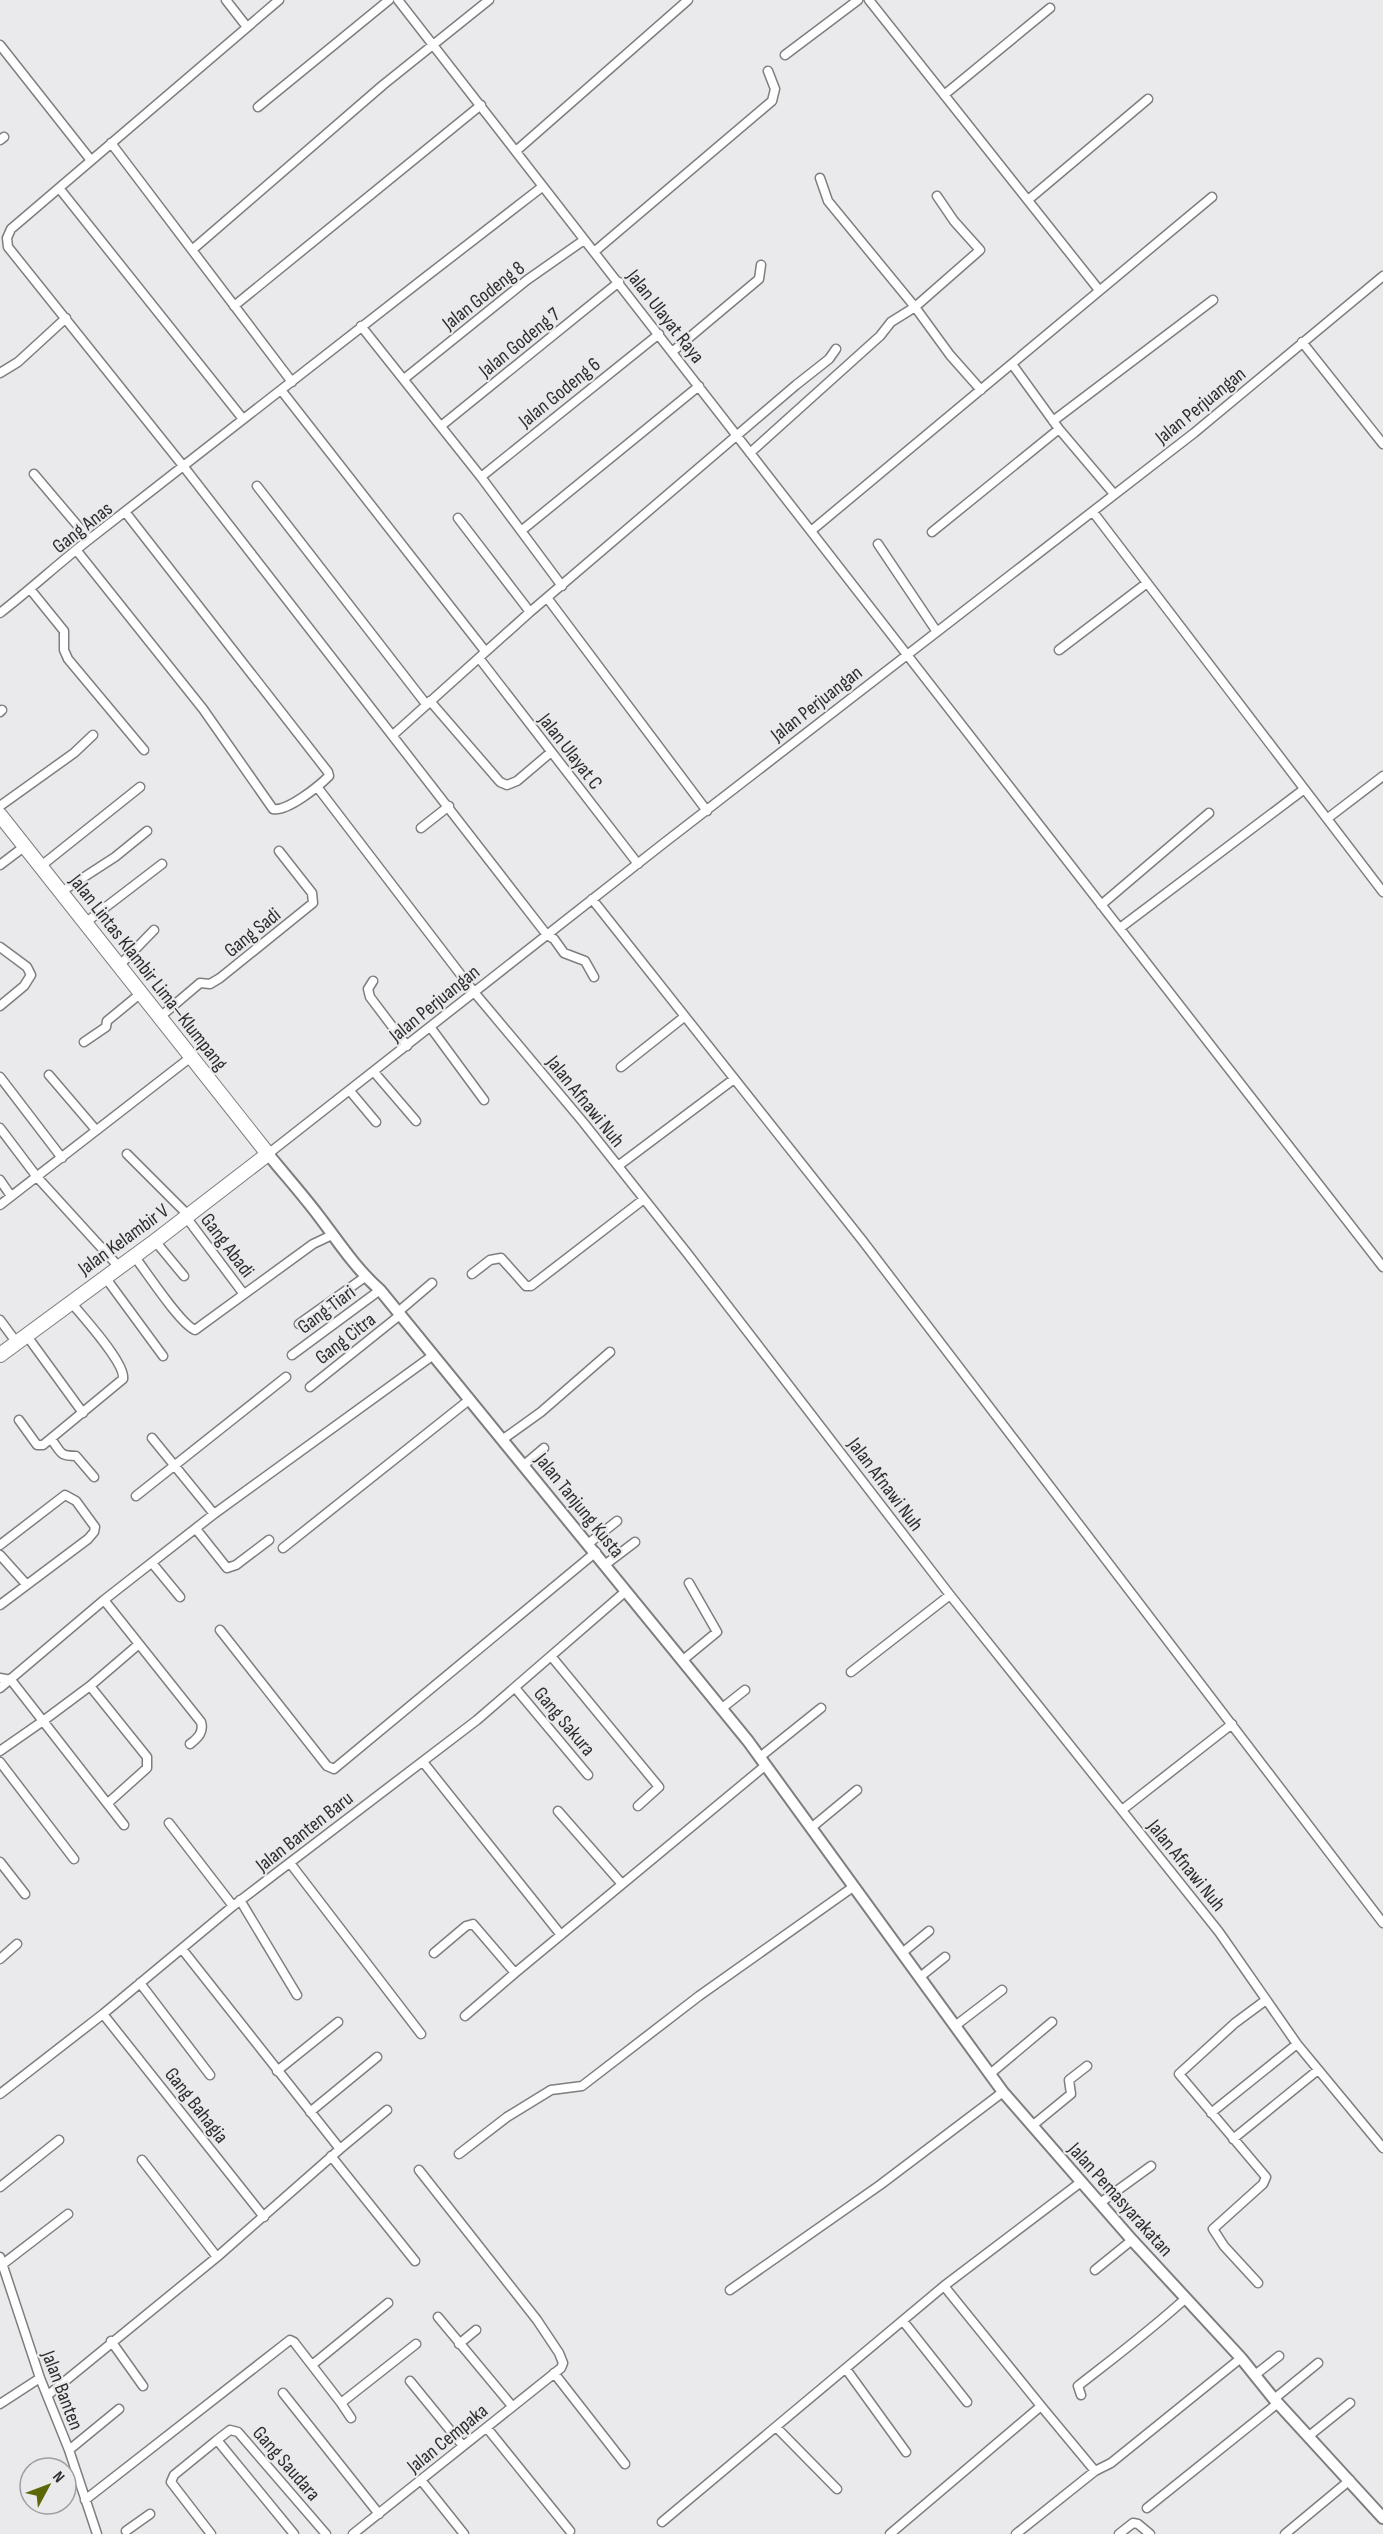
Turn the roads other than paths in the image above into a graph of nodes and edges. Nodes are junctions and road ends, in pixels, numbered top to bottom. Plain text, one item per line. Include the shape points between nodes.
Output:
1 (226, 0) edge
2 (279, 0) edge
3 (389, 0) edge
4 (398, 0) edge
5 (489, 0) edge
6 (688, 0) edge
7 (858, 0) edge
8 (869, 0) edge
9 (1050, 8) dead end
10 (247, 27) junction
11 (0, 45) edge
12 (434, 46) junction
13 (785, 54) dead end
14 (768, 71) dead end
15 (944, 95) junction
16 (1148, 99) dead end
17 (481, 105) junction
18 (258, 107) dead end
19 (111, 143) junction
20 (516, 151) junction
21 (90, 159) junction
22 (820, 178) dead end
23 (542, 186) junction
24 (59, 188) junction
25 (937, 196) dead end
26 (1212, 197) dead end
27 (1029, 200) junction
28 (584, 240) junction
29 (192, 250) junction
30 (594, 252) junction
31 (761, 265) dead end
32 (1383, 276) edge
33 (619, 282) junction
34 (1099, 290) junction
35 (1213, 300) dead end
36 (234, 306) junction
37 (915, 307) junction
38 (66, 318) junction
39 (361, 326) junction
40 (659, 334) junction
41 (1302, 342) junction
42 (836, 350) dead end
43 (672, 352) junction
44 (1012, 364) junction
45 (0, 373) edge
46 (404, 379) junction
47 (292, 382) junction
48 (699, 386) junction
49 (281, 390) junction
50 (981, 390) junction
51 (243, 419) junction
52 (1056, 425) junction
53 (441, 426) junction
54 (737, 437) junction
55 (1383, 444) edge
56 (750, 453) junction
57 (184, 467) junction
58 (34, 474) dead end
59 (481, 477) junction
60 (257, 486) dead end
61 (1114, 494) junction
62 (1093, 512) junction
63 (126, 513) junction
64 (458, 518) dead end
65 (521, 531) junction
66 (811, 531) junction
67 (932, 532) dead end
68 (89, 539) junction
69 (878, 544) dead end
70 (76, 551) junction
71 (1147, 583) junction
72 (562, 586) junction
73 (30, 590) junction
74 (548, 599) junction
75 (530, 612) junction
76 (0, 613) edge
77 (937, 632) junction
78 (1059, 650) dead end
79 (907, 654) junction
80 (482, 655) junction
81 (428, 702) junction
82 (93, 735) dead end
83 (393, 735) junction
84 (144, 750) dead end
85 (550, 753) junction
86 (1383, 776) edge
87 (140, 787) dead end
88 (318, 788) junction
89 (1304, 790) junction
90 (0, 806) edge
91 (449, 806) junction
92 (707, 811) junction
93 (1209, 813) dead end
94 (0, 815) edge
95 (1328, 818) junction
96 (421, 828) dead end
97 (147, 831) dead end
98 (25, 846) junction
99 (279, 851) dead end
100 (162, 864) dead end
101 (638, 864) junction
102 (0, 865) edge
103 (41, 866) junction
104 (61, 892) junction
105 (1383, 892) edge
106 (592, 899) junction
107 (1101, 905) junction
108 (85, 923) junction
109 (1120, 928) junction
110 (154, 930) dead end
111 (547, 935) junction
112 (0, 946) edge
113 (119, 966) junction
114 (594, 977) dead end
115 (373, 981) dead end
116 (474, 992) junction
117 (141, 993) junction
118 (0, 1006) edge
119 (160, 1017) junction
120 (684, 1017) junction
121 (432, 1028) junction
122 (84, 1042) dead end
123 (407, 1046) junction
124 (191, 1057) junction
125 (621, 1067) dead end
126 (374, 1072) junction
127 (49, 1075) dead end
128 (0, 1077) edge
129 (734, 1079) junction
130 (350, 1091) junction
131 (484, 1100) dead end
132 (416, 1120) dead end
133 (376, 1122) dead end
134 (0, 1128) edge
135 (96, 1130) junction
136 (127, 1154) dead end
137 (268, 1154) junction
138 (62, 1158) junction
139 (618, 1166) junction
140 (37, 1177) junction
141 (0, 1180) edge
142 (11, 1196) junction
143 (644, 1199) junction
144 (0, 1205) edge
145 (187, 1216) junction
146 (332, 1235) junction
147 (155, 1241) junction
148 (134, 1256) junction
149 (119, 1267) junction
150 (1383, 1267) edge
151 (472, 1274) dead end
152 (105, 1276) junction
153 (184, 1276) dead end
154 (365, 1277) junction
155 (432, 1283) dead end
156 (380, 1290) junction
157 (243, 1293) junction
158 (70, 1302) junction
159 (399, 1313) junction
160 (0, 1320) edge
161 (299, 1324) dead end
162 (22, 1339) junction
163 (610, 1352) dead end
164 (0, 1355) edge
165 (292, 1355) dead end
166 (163, 1356) dead end
167 (432, 1356) junction
168 (286, 1377) dead end
169 (309, 1387) dead end
170 (469, 1400) junction
171 (83, 1413) junction
172 (19, 1420) dead end
173 (152, 1438) dead end
174 (51, 1439) junction
175 (502, 1440) junction
176 (544, 1448) dead end
177 (524, 1465) junction
178 (173, 1466) junction
179 (94, 1477) dead end
180 (136, 1496) dead end
181 (214, 1514) junction
182 (617, 1521) dead end
183 (196, 1529) junction
184 (269, 1540) dead end
185 (635, 1542) dead end
186 (589, 1543) junction
187 (0, 1545) edge
188 (283, 1548) dead end
189 (596, 1552) junction
190 (0, 1555) edge
191 (152, 1563) junction
192 (606, 1564) junction
193 (689, 1583) dead end
194 (26, 1584) junction
195 (626, 1591) junction
196 (950, 1595) junction
197 (180, 1598) dead end
198 (104, 1600) junction
199 (0, 1605) edge
200 (219, 1630) dead end
201 (139, 1644) junction
202 (551, 1656) junction
203 (683, 1660) junction
204 (851, 1672) dead end
205 (0, 1678) edge
206 (11, 1680) junction
207 (90, 1686) junction
208 (0, 1688) edge
209 (516, 1689) junction
210 (745, 1690) dead end
211 (821, 1708) dead end
212 (721, 1709) junction
213 (43, 1721) junction
214 (1232, 1724) junction
215 (190, 1744) dead end
216 (0, 1751) edge
217 (763, 1761) junction
218 (0, 1762) edge
219 (423, 1762) junction
220 (588, 1775) dead end
221 (857, 1790) dead end
222 (108, 1803) junction
223 (638, 1806) dead end
224 (1122, 1810) junction
225 (558, 1811) dead end
226 (169, 1823) dead end
227 (124, 1825) dead end
228 (811, 1828) junction
229 (74, 1859) dead end
230 (0, 1862) edge
231 (290, 1863) junction
232 (622, 1884) junction
233 (853, 1887) junction
234 (25, 1894) dead end
235 (237, 1903) junction
236 (1383, 1923) edge
237 (929, 1931) dead end
238 (561, 1935) junction
239 (17, 1944) dead end
240 (182, 1949) junction
241 (434, 1953) dead end
242 (902, 1953) junction
243 (945, 1957) dead end
244 (0, 1959) edge
245 (515, 1973) junction
246 (920, 1977) junction
247 (140, 1983) junction
248 (1002, 1990) dead end
249 (297, 1995) dead end
250 (1266, 2000) junction
251 (103, 2014) junction
252 (465, 2016) dead end
253 (338, 2022) dead end
254 (1052, 2022) dead end
255 (955, 2026) junction
256 (421, 2034) dead end
257 (1298, 2044) junction
258 (377, 2057) dead end
259 (1087, 2066) dead end
260 (1318, 2070) junction
261 (277, 2071) junction
262 (990, 2074) junction
263 (210, 2075) dead end
264 (1003, 2092) junction
265 (0, 2094) edge
266 (387, 2110) dead end
267 (310, 2112) junction
268 (1211, 2113) junction
269 (1032, 2126) junction
270 (1233, 2139) junction
271 (59, 2140) dead end
272 (1383, 2148) edge
273 (340, 2149) junction
274 (459, 2154) dead end
275 (331, 2156) junction
276 (142, 2160) dead end
277 (1151, 2166) dead end
278 (419, 2170) dead end
279 (1082, 2182) junction
280 (0, 2187) edge
281 (1100, 2203) junction
282 (68, 2214) dead end
283 (264, 2217) junction
284 (1132, 2240) junction
285 (217, 2257) junction
286 (1, 2260) edge
287 (415, 2261) dead end
288 (1095, 2270) dead end
289 (1258, 2283) dead end
290 (945, 2286) junction
291 (730, 2290) dead end
292 (1186, 2298) junction
293 (388, 2303) dead end
294 (438, 2317) dead end
295 (903, 2321) junction
296 (476, 2330) dead end
297 (111, 2342) junction
298 (416, 2344) dead end
299 (459, 2344) junction
300 (1279, 2356) dead end
301 (1241, 2358) junction
302 (1318, 2363) dead end
303 (312, 2365) junction
304 (846, 2369) junction
305 (558, 2371) junction
306 (1255, 2375) junction
307 (40, 2378) junction
308 (410, 2381) dead end
309 (142, 2386) dead end
310 (283, 2393) dead end
311 (48, 2395) junction
312 (1082, 2395) dead end
313 (1276, 2401) junction
314 (967, 2402) dead end
315 (341, 2403) junction
316 (1350, 2403) dead end
317 (0, 2404) edge
318 (512, 2406) junction
319 (1041, 2406) junction
320 (119, 2409) dead end
321 (351, 2418) dead end
322 (777, 2427) junction
323 (487, 2428) junction
324 (1309, 2436) junction
325 (217, 2440) junction
326 (463, 2446) junction
327 (69, 2450) junction
328 (906, 2452) dead end
329 (625, 2464) dead end
330 (1095, 2471) junction
331 (421, 2480) junction
332 (1350, 2480) junction
333 (837, 2489) dead end
334 (85, 2500) junction
335 (1147, 2508) dead end
336 (150, 2514) dead end
337 (379, 2514) junction
338 (1383, 2518) edge
339 (662, 2522) dead end
340 (135, 2525) junction
341 (1293, 2527) junction
342 (126, 2530) dead end
343 (570, 2530) dead end
344 (96, 2534) edge
345 (142, 2534) edge
346 (211, 2534) edge
347 (294, 2534) edge
348 (326, 2534) edge
349 (353, 2534) edge
350 (464, 2534) edge
351 (890, 2534) edge
352 (1016, 2534) edge
353 (1119, 2534) edge
354 (1150, 2534) edge
355 (1285, 2534) edge
356 (1300, 2534) edge

1 - 10 street
2 - 10 street
3 - 18 street
4 - 12 street, Jalan Ulayat Raya
5 - 12 street
6 - 20 street
7 - 13 street
8 - 15 street
9 - 15 street
10 - 19 street
11 - 21 street
12 - 17 street, Jalan Ulayat Raya
12 - 29 street via 382,85
14 - 30 street via 776,89 772,101
15 - 27 street
16 - 27 street
17 - 20 street, Jalan Ulayat Raya
17 - 36 street
19 - 21 street
19 - 29 street
20 - 23 street, Jalan Ulayat Raya
21 - 24 street
22 - 37 street via 828,201
23 - 28 street, Jalan Ulayat Raya
23 - 39 street, Gang Anas
24 - 38 street via 11,228 7,242
24 - 51 street
25 - 37 street via 980,250
26 - 34 street
27 - 34 street
28 - 30 street, Jalan Ulayat Raya
28 - 46 street, Jalan Godeng 8 via 527,280
29 - 36 street
30 - 33 street, Jalan Ulayat Raya
31 - 43 street via 759,279
32 - 41 street, Jalan Perjuangan
33 - 40 street, Jalan Ulayat Raya
33 - 53 street, Jalan Godeng 7
34 - 44 street
35 - 52 street
36 - 47 street
37 - 50 street
37 - 56 street via 891,322
38 - 45 street via 18,362
38 - 57 street
39 - 46 street
39 - 47 street, Gang Anas
40 - 43 street, Jalan Ulayat Raya
40 - 59 street, Jalan Godeng 6
41 - 55 street
41 - 61 street, Jalan Perjuangan
42 - 54 street
43 - 48 street, Jalan Ulayat Raya
44 - 50 street
44 - 52 street
46 - 53 street
47 - 49 street, Gang Anas
48 - 54 street, Jalan Ulayat Raya
48 - 65 street
49 - 51 street, Gang Anas
49 - 80 street, Jalan Ulayat C
50 - 66 street
51 - 57 street, Gang Anas
52 - 61 street
52 - 67 street
53 - 59 street
54 - 56 street, Jalan Ulayat Raya
54 - 72 street
56 - 66 street, Jalan Ulayat Raya
57 - 63 street, Gang Anas
57 - 83 street
58 - 68 street
59 - 65 street
60 - 81 street
61 - 62 street, Jalan Perjuangan
62 - 71 street
62 - 77 street, Jalan Perjuangan
63 - 68 street, Gang Anas
63 - 88 street via 326,769 329,776
64 - 75 street
65 - 72 street
66 - 79 street, Jalan Ulayat Raya
68 - 70 street, Gang Anas
69 - 77 street
70 - 73 street, Gang Anas
70 - 88 street via 203,709 273,809 281,809
71 - 78 street
71 - 89 street
72 - 74 street
73 - 76 street, Gang Anas
73 - 84 street via 64,631 68,659
74 - 75 street
74 - 92 street
75 - 80 street
77 - 79 street, Jalan Perjuangan
79 - 92 street, Jalan Perjuangan
79 - 107 street, Jalan Ulayat Raya
80 - 81 street
80 - 85 street, Jalan Ulayat C
81 - 83 street
81 - 85 street via 500,782 517,781
82 - 90 street
83 - 91 street
85 - 101 street, Jalan Ulayat C
86 - 95 street
87 - 103 street
88 - 116 street, Jalan Afnawi Nuh
89 - 95 street
89 - 109 street
91 - 96 street
91 - 111 street
92 - 101 street, Jalan Perjuangan
93 - 107 street
94 - 98 main road, Jalan Lintas Klambir Lima–Klumpang
95 - 105 street
97 - 104 street
98 - 102 street
98 - 103 main road, Jalan Lintas Klambir Lima–Klumpang
99 - 119 street, Gang Sadi via 312,892 313,903 220,978 210,984 200,983
100 - 108 street
101 - 106 street, Jalan Perjuangan
103 - 104 main road, Jalan Lintas Klambir Lima–Klumpang
104 - 108 main road, Jalan Lintas Klambir Lima–Klumpang
106 - 111 street, Jalan Perjuangan
106 - 120 street
107 - 109 street, Jalan Ulayat Raya
108 - 113 main road, Jalan Lintas Klambir Lima–Klumpang
109 - 150 street, Jalan Ulayat Raya
110 - 113 street
111 - 114 street via 564,953 585,961
111 - 116 street, Jalan Perjuangan
112 - 118 street via 27,967 31,975 24,987
113 - 117 main road, Jalan Lintas Klambir Lima–Klumpang
115 - 123 street via 368,989 370,997
116 - 121 street, Jalan Perjuangan
116 - 139 street, Jalan Afnawi Nuh
117 - 119 main road, Jalan Lintas Klambir Lima–Klumpang
117 - 122 street
119 - 124 main road, Jalan Lintas Klambir Lima–Klumpang
120 - 125 street
120 - 129 street
121 - 123 street, Jalan Perjuangan
121 - 131 street
123 - 126 street, Jalan Perjuangan
124 - 135 street
124 - 137 main road, Jalan Lintas Klambir Lima–Klumpang
126 - 130 street, Jalan Perjuangan
126 - 132 street
127 - 135 street
128 - 138 street
129 - 139 street
129 - 214 street
130 - 133 street
130 - 137 street, Jalan Perjuangan
134 - 140 street
135 - 138 street
136 - 145 street, Gang Abadi
137 - 145 main road, Jalan Kelambir V
137 - 146 street, Jalan Tanjung Kusta
138 - 140 street
139 - 143 street, Jalan Afnawi Nuh
140 - 142 street
140 - 149 street
141 - 142 street
142 - 144 street
143 - 151 street via 531,1286 526,1286 501,1258 490,1260
143 - 196 street, Jalan Afnawi Nuh
145 - 147 main road, Jalan Kelambir V
145 - 157 street, Gang Abadi
146 - 154 street, Jalan Tanjung Kusta
146 - 157 street
147 - 148 main road, Jalan Kelambir V
147 - 153 street
148 - 149 main road, Jalan Kelambir V
148 - 157 street via 193,1330
149 - 152 main road, Jalan Kelambir V
152 - 158 main road, Jalan Kelambir V
152 - 166 street
154 - 156 street, Jalan Tanjung Kusta
154 - 161 street
155 - 159 street, Gang Citra
156 - 159 street, Jalan Tanjung Kusta
156 - 165 street, Gang Tiari
158 - 162 main road, Jalan Kelambir V
158 - 171 street via 124,1376
159 - 167 street, Jalan Tanjung Kusta
159 - 169 street, Gang Citra
160 - 162 street
162 - 164 main road, Jalan Kelambir V
162 - 171 street
163 - 175 street via 542,1412
167 - 170 street, Jalan Tanjung Kusta
167 - 181 street
168 - 178 street
170 - 175 street, Jalan Tanjung Kusta
170 - 188 street
171 - 174 street
172 - 174 street via 39,1446
173 - 178 street
174 - 179 street via 63,1455 76,1456
175 - 177 street, Jalan Tanjung Kusta
176 - 177 street
177 - 186 street, Jalan Tanjung Kusta
178 - 180 street
178 - 181 street
181 - 183 street
182 - 186 street
183 - 184 street via 226,1568
183 - 191 street
185 - 192 street
186 - 189 street, Jalan Tanjung Kusta
187 - 194 street via 62,1496 76,1501 89,1517 95,1527 88,1539
189 - 192 street, Jalan Tanjung Kusta
189 - 200 street via 334,1769 327,1766
190 - 194 street
191 - 197 street
191 - 198 street
192 - 195 street, Jalan Tanjung Kusta
193 - 203 street via 717,1632
194 - 199 street
195 - 202 street, Jalan Banten Baru
195 - 203 street, Jalan Tanjung Kusta
196 - 204 street
196 - 224 street, Jalan Afnawi Nuh
198 - 201 street
198 - 206 street
201 - 207 street
201 - 215 street via 201,1722 199,1737
202 - 209 street, Jalan Banten Baru
202 - 223 street via 662,1784
203 - 212 street, Jalan Tanjung Kusta
205 - 206 street
206 - 208 street
206 - 213 street
207 - 213 street
207 - 222 street via 147,1757 147,1768
209 - 219 street, Jalan Banten Baru
209 - 220 street, Gang Sakura
210 - 212 street
211 - 217 street
212 - 217 street, Jalan Tanjung Kusta
213 - 216 street
213 - 222 street
214 - 224 street
214 - 236 street
217 - 228 street, Jalan Tanjung Kusta
217 - 232 street
218 - 229 street
219 - 231 street, Jalan Banten Baru
219 - 238 street
221 - 228 street
222 - 227 street
224 - 250 street, Jalan Afnawi Nuh via 1219,1932
225 - 232 street
226 - 235 street
228 - 233 street, Jalan Tanjung Kusta
230 - 234 street
231 - 235 street, Jalan Banten Baru
231 - 256 street
232 - 238 street
233 - 242 street, Jalan Pemasyarakatan
233 - 274 street via 699,1996 582,2086 551,2091 507,2117
235 - 240 street, Jalan Banten Baru
235 - 249 street
237 - 242 street
238 - 245 street
239 - 244 street
240 - 247 street, Jalan Banten Baru
240 - 261 street
241 - 245 street via 473,1924
242 - 246 street, Jalan Pemasyarakatan
243 - 246 street
245 - 252 street
246 - 255 street, Jalan Pemasyarakatan
247 - 251 street, Jalan Banten Baru
247 - 263 street
248 - 255 street
250 - 257 street, Jalan Afnawi Nuh
250 - 268 street via 1180,2071 1180,2077
251 - 265 street, Jalan Banten Baru
251 - 283 street, Gang Bahagia
253 - 261 street
254 - 262 street
255 - 262 street, Jalan Pemasyarakatan
257 - 260 street, Jalan Afnawi Nuh
257 - 268 street
258 - 267 street
259 - 269 street via 1069,2080 1071,2094
260 - 270 street
260 - 272 street, Jalan Afnawi Nuh
261 - 267 street
262 - 264 street, Jalan Pemasyarakatan
264 - 269 street, Jalan Pemasyarakatan
264 - 291 street
266 - 273 street
267 - 273 street
268 - 270 street
269 - 279 street, Jalan Pemasyarakatan
270 - 289 street via 1266,2177 1213,2229
271 - 280 street
273 - 275 street
275 - 283 street
275 - 287 street
276 - 285 street
277 - 281 street
278 - 305 street via 537,2319 559,2353 563,2363
279 - 281 street, Jalan Pemasyarakatan
279 - 290 street
281 - 284 street, Jalan Pemasyarakatan
282 - 286 street
283 - 285 street
284 - 288 street
284 - 292 street, Jalan Pemasyarakatan
285 - 297 street
286 - 307 street, Jalan Banten
290 - 295 street
290 - 319 street
292 - 301 street, Jalan Pemasyarakatan
292 - 312 street via 1146,2335 1078,2386
293 - 303 street
294 - 299 street
295 - 304 street
295 - 314 street
296 - 299 street
297 - 309 street
297 - 311 street
298 - 315 street
299 - 318 street
300 - 306 street
301 - 306 street, Jalan Pemasyarakatan
301 - 330 street via 1111,2463
302 - 313 street
303 - 315 street
303 - 334 street via 294,2342 288,2341
304 - 322 street
304 - 328 street
305 - 318 street, Jalan Cempaka
305 - 329 street
306 - 313 street, Jalan Pemasyarakatan
307 - 311 street, Jalan Banten
307 - 317 street
308 - 326 street
310 - 337 street
311 - 327 street, Jalan Banten
313 - 324 street, Jalan Pemasyarakatan
313 - 335 street
315 - 321 street
316 - 324 street
318 - 323 street, Jalan Cempaka
319 - 330 street
319 - 351 street
320 - 327 street
322 - 333 street
322 - 339 street
323 - 326 street, Jalan Cempaka
323 - 343 street
324 - 332 street, Jalan Pemasyarakatan
325 - 346 street via 174,2475 171,2482
325 - 347 street
325 - 348 street, Gang Saudara via 230,2430 238,2432
326 - 331 street, Jalan Cempaka
327 - 334 street, Jalan Banten
330 - 352 street
331 - 337 street, Jalan Cempaka
331 - 350 street
332 - 338 street, Jalan Pemasyarakatan
332 - 341 street
334 - 344 street, Jalan Banten
336 - 340 street
337 - 349 street, Jalan Cempaka
340 - 342 street
340 - 345 street
341 - 355 street
341 - 356 street
353 - 354 street via 1133,2523

